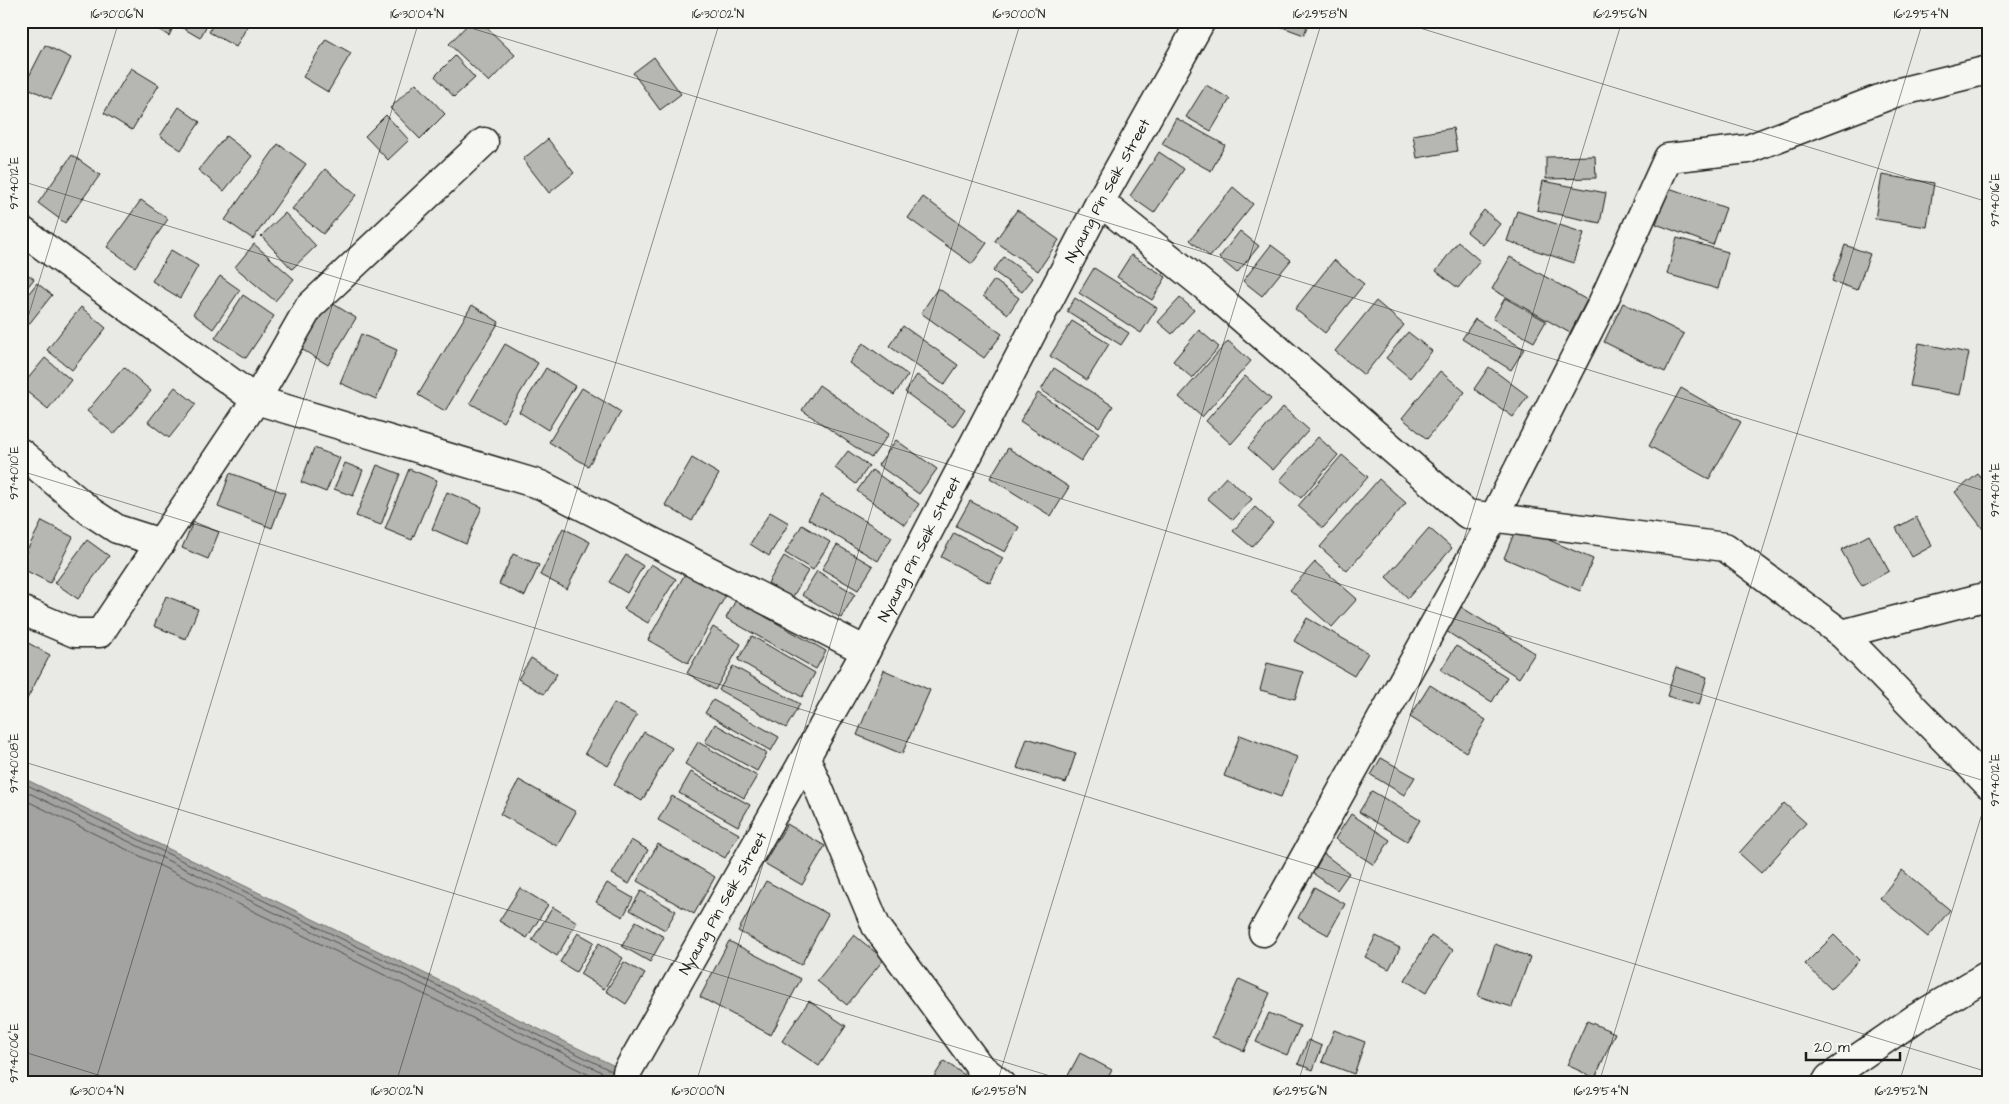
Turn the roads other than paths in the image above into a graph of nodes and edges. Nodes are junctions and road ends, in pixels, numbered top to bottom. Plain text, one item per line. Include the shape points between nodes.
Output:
1 (1201, 21) edge
2 (1988, 70) edge
3 (484, 142) dead end
4 (1100, 202) junction
5 (21, 230) edge
6 (256, 400) junction
7 (21, 453) edge
8 (1494, 517) junction
9 (161, 543) junction
10 (1988, 596) edge
11 (21, 610) edge
12 (1842, 634) junction
13 (866, 651) junction
14 (806, 758) junction
15 (1988, 784) edge
16 (1263, 932) dead end
17 (1988, 975) edge
18 (626, 1072) dead end
19 (1000, 1083) edge
20 (1826, 1083) edge

1 - 4 street, Nyaung Pin Seik Street
2 - 8 street via 1895,93 1748,149 1668,158 1602,304
3 - 6 street via 309,307
4 - 8 street via 1214,293 1467,514
4 - 13 street, Nyaung Pin Seik Street
5 - 6 street
6 - 9 street
6 - 13 street via 541,485
7 - 9 street via 91,512 118,529
8 - 12 street via 1725,547
8 - 16 street
9 - 11 street via 100,633 75,633
10 - 12 street
12 - 15 street
13 - 14 street, Nyaung Pin Seik Street
14 - 18 street, Nyaung Pin Seik Street
14 - 19 street via 876,926 978,1066
17 - 20 street via 1916,1018

